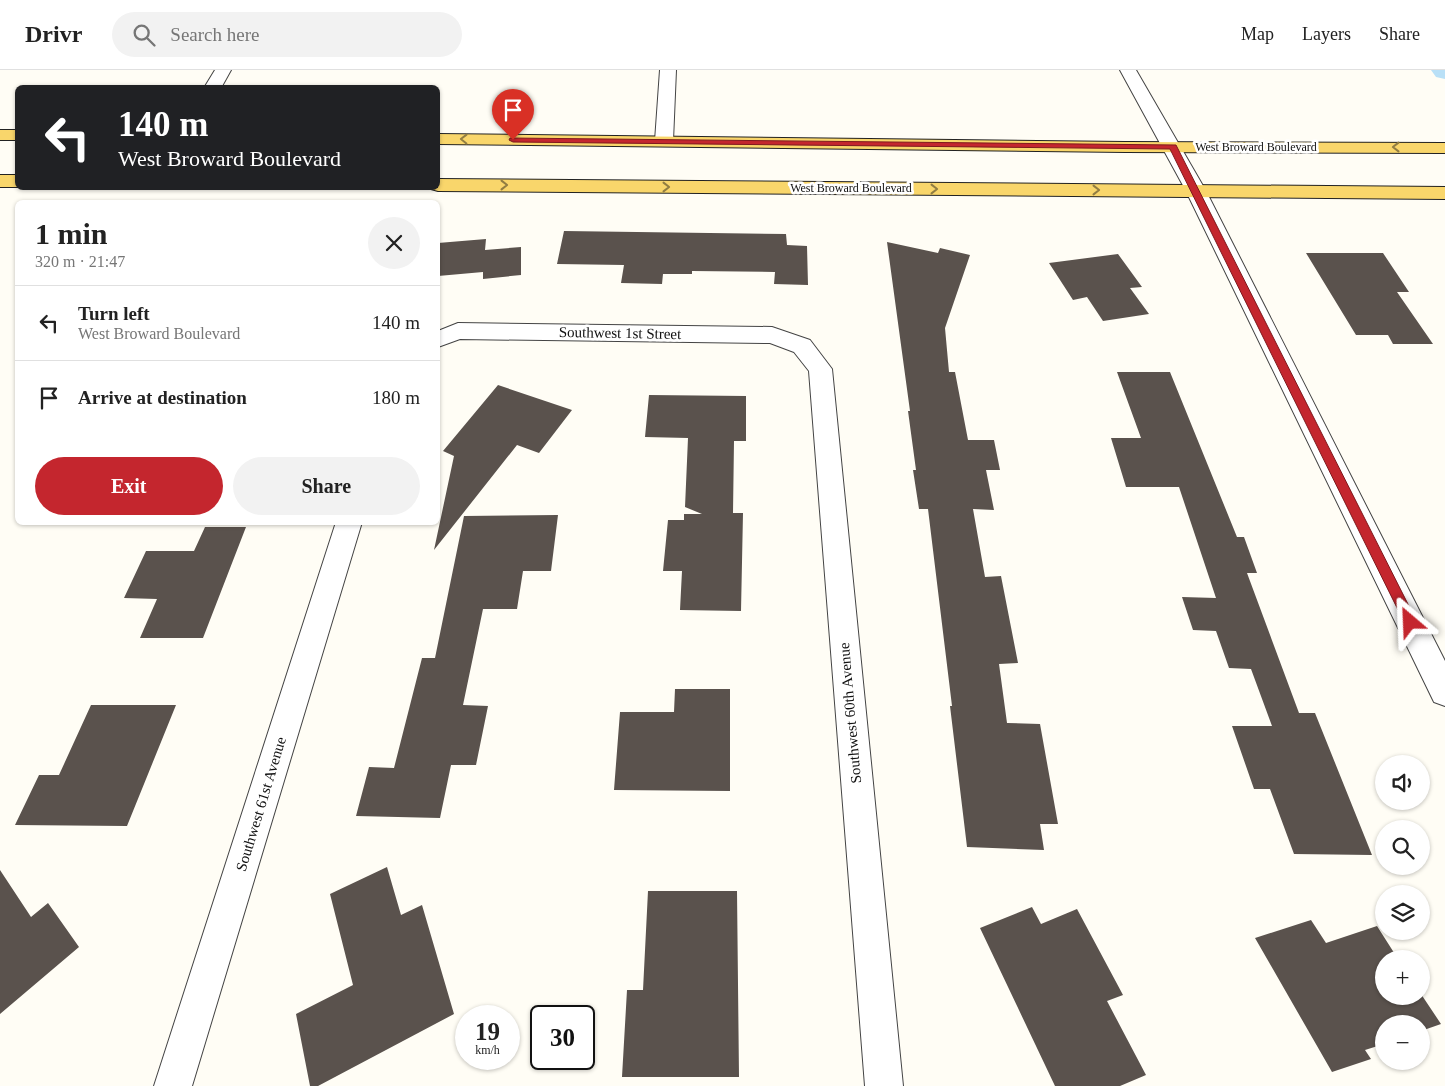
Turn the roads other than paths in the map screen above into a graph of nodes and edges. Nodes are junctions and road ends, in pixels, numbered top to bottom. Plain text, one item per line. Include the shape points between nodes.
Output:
1 (223, 70) edge
2 (668, 70) edge
3 (1128, 70) edge
4 (214, 85) edge
5 (0, 135) edge
6 (15, 135) edge
7 (440, 139) edge
8 (664, 141) junction
9 (1173, 147) junction
10 (1445, 148) edge
11 (0, 181) edge
12 (15, 181) edge
13 (440, 185) edge
14 (1196, 191) junction
15 (1445, 193) edge
16 (440, 338) edge
17 (802, 346) joint
18 (348, 525) edge
19 (1445, 692) edge
20 (173, 1086) edge
21 (884, 1086) edge

1 - 4 street
2 - 8 street
3 - 9 street
5 - 6 main road
8 -> 7 main road, West Broward Boulevard
8 - 9 main road, West Broward Boulevard
10 -> 9 main road, West Broward Boulevard
9 - 14 street
11 - 12 main road
13 -> 14 main road, West Broward Boulevard
14 - 15 main road, West Broward Boulevard
14 - 19 street
16 - 17 street, Southwest 1st Street via 458,331 772,335
17 - 21 street, Southwest 60th Avenue via 820,369
18 - 20 street, Southwest 61st Avenue

